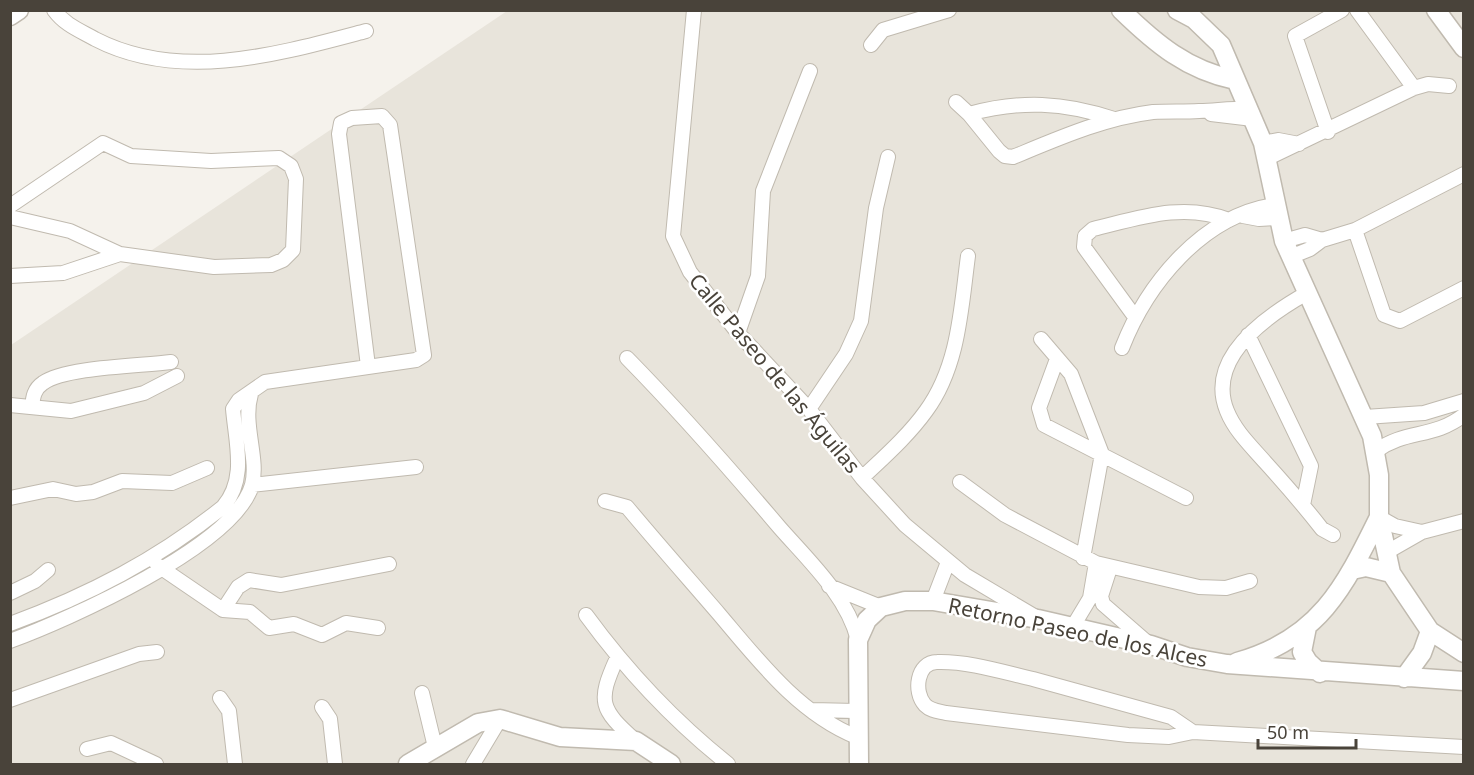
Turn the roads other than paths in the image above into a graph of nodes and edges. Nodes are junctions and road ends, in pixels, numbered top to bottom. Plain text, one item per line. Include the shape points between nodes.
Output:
1 (19, 10) edge
2 (54, 10) edge
3 (694, 10) edge
4 (949, 10) edge
5 (1121, 10) edge
6 (1178, 10) edge
7 (1342, 10) edge
8 (1357, 10) edge
9 (1436, 10) edge
10 (10, 16) edge
11 (1141, 20) edge
12 (366, 31) dead end
13 (871, 45) dead end
14 (1464, 48) edge
15 (810, 71) dead end
16 (1235, 80) junction
17 (1449, 86) dead end
18 (1414, 88) junction
19 (956, 102) dead end
20 (969, 114) junction
21 (1252, 115) junction
22 (1114, 119) junction
23 (1328, 132) junction
24 (1265, 151) junction
25 (888, 157) dead end
26 (1464, 174) edge
27 (10, 206) edge
28 (1275, 212) junction
29 (10, 217) edge
30 (1229, 220) junction
31 (1355, 230) junction
32 (1287, 249) junction
33 (120, 254) junction
34 (968, 256) dead end
35 (10, 276) edge
36 (1464, 288) edge
37 (1309, 299) junction
38 (1136, 317) junction
39 (738, 333) junction
40 (1248, 335) junction
41 (1041, 339) dead end
42 (1122, 348) dead end
43 (627, 358) dead end
44 (1057, 359) junction
45 (171, 362) dead end
46 (368, 366) junction
47 (177, 376) dead end
48 (1464, 401) edge
49 (10, 405) edge
50 (32, 407) junction
51 (809, 409) junction
52 (1403, 416) junction
53 (1464, 416) edge
54 (1365, 417) junction
55 (1407, 435) junction
56 (1376, 451) junction
57 (1102, 454) junction
58 (416, 467) dead end
59 (207, 468) dead end
60 (248, 476) junction
61 (862, 478) junction
62 (960, 482) dead end
63 (10, 498) edge
64 (1186, 498) dead end
65 (605, 501) dead end
66 (1303, 505) junction
67 (1379, 517) junction
68 (1464, 521) edge
69 (1422, 532) junction
70 (1333, 535) dead end
71 (1387, 552) junction
72 (1083, 558) junction
73 (150, 560) junction
74 (948, 562) junction
75 (389, 564) dead end
76 (1104, 566) junction
77 (163, 569) junction
78 (48, 570) dead end
79 (1352, 570) junction
80 (1391, 573) junction
81 (1250, 581) dead end
82 (829, 585) junction
83 (10, 593) edge
84 (933, 601) junction
85 (881, 607) junction
86 (223, 610) junction
87 (586, 615) dead end
88 (1038, 619) junction
89 (10, 624) edge
90 (1307, 627) junction
91 (378, 628) dead end
92 (1072, 628) junction
93 (1431, 631) junction
94 (858, 640) junction
95 (10, 641) edge
96 (1151, 645) junction
97 (157, 652) dead end
98 (1464, 653) edge
99 (617, 658) junction
100 (1227, 664) junction
101 (1320, 673) junction
102 (1404, 678) junction
103 (1464, 681) edge
104 (422, 693) dead end
105 (11, 697) edge
106 (220, 698) dead end
107 (322, 707) dead end
108 (812, 710) junction
109 (856, 711) junction
110 (500, 719) junction
111 (1193, 732) junction
112 (857, 737) junction
113 (636, 741) junction
114 (435, 747) junction
115 (1464, 747) edge
116 (87, 749) dead end
117 (156, 765) edge
118 (234, 765) edge
119 (335, 765) edge
120 (408, 765) edge
121 (473, 765) edge
122 (671, 765) edge
123 (728, 765) edge
124 (859, 765) edge

1 - 10 street
2 - 12 street via 64,23 107,45 166,62 226,60 288,51
3 - 39 street, Calle Paseo de las Águilas via 673,236 690,272
4 - 13 street via 883,30
5 - 11 street
6 - 16 street via 1194,19 1221,45
7 - 23 street via 1295,36
8 - 18 street
9 - 14 street
11 - 16 street via 1167,53 1200,70
15 - 39 street via 763,191 758,276
16 - 21 street
17 - 18 street via 1428,84
18 - 23 street
19 - 20 street
20 - 22 street via 998,106 1038,103 1086,110
20 - 22 street via 999,151 1013,157
21 - 22 street via 1155,112
21 - 24 street
23 - 24 street via 1299,144
24 - 28 street
25 - 51 street via 876,208 861,321 846,354
26 - 31 street
27 - 33 street via 103,143 130,156 211,161 279,158 291,166 296,179 293,250 283,260 271,265 214,267
28 - 30 street via 1259,219 1243,216
28 - 32 street
29 - 33 street via 70,231
30 - 38 street via 1175,262
30 - 38 street via 1199,211 1161,213 1093,229 1085,236 1084,247
31 - 32 street via 1322,240 1305,236
31 - 36 street via 1384,315 1392,320 1400,321
32 - 37 street
33 - 35 street via 63,273
34 - 61 street via 957,336 947,372 936,394 901,440
37 - 40 street via 1270,315
37 - 54 street
38 - 42 street
39 - 51 street, Calle Paseo de las Águilas
40 - 66 street via 1311,466
40 - 66 street via 1227,370 1223,387 1225,409 1238,431
41 - 44 street
43 - 82 street via 694,426
44 - 57 street via 1071,374
44 - 57 street via 1039,416 1044,425
45 - 50 street via 51,378 34,392
46 - 46 street via 339,134 341,123 349,119 382,116 390,125 424,355 416,360
46 - 60 street via 265,381 239,400 233,409
47 - 50 street via 144,393 107,404 71,411
48 - 52 street
49 - 50 street
51 - 61 street, Calle Paseo de las Águilas
52 - 54 street
52 - 55 street
53 - 55 street via 1438,431
54 - 56 street
55 - 56 street
56 - 67 street
57 - 64 street
57 - 72 street
58 - 60 street
59 - 63 street via 172,483 122,481 93,492 76,494 53,489
60 - 73 street via 223,507
60 - 77 street via 230,518
61 - 74 street, Calle Paseo de las Águilas via 904,525
62 - 72 street via 1005,515
65 - 108 street via 627,507 764,667
66 - 70 street via 1322,529
67 - 69 street via 1395,526
67 - 71 street
67 - 79 street
68 - 69 street
69 - 71 street
71 - 80 street
72 - 76 street
73 - 77 street
73 - 89 street
74 - 84 street
74 - 88 street, Calle Paseo de las Águilas
75 - 86 street via 281,585 249,580 238,587
76 - 81 street via 1199,587 1226,588
76 - 92 street
76 - 96 street via 1103,604
77 - 86 street
77 - 95 street via 93,608
78 - 83 street
79 - 80 street via 1366,567
79 - 90 street via 1342,589
80 - 93 street
82 - 85 street
82 - 94 street via 851,620
84 - 85 street, Retorno Paseo de los Alces via 905,601
84 - 88 street, Retorno Paseo de los Alces
85 - 94 street via 867,620
86 - 91 street via 250,612 269,628 294,624 322,635 346,623
87 - 99 street
88 - 92 street, Retorno Paseo de los Alces
90 - 100 street via 1269,650
90 - 101 street via 1302,652
92 - 96 street, Retorno Paseo de los Alces
93 - 98 street
93 - 102 street via 1422,654
94 - 109 street
96 - 100 street, Retorno Paseo de los Alces
97 - 105 street via 139,654
99 - 113 street via 603,698 611,716
99 - 123 street
100 - 101 street
101 - 102 street
102 - 103 street
104 - 114 street
106 - 118 street via 229,711
107 - 119 street via 330,719
108 - 109 street
108 - 112 street
109 - 112 street
110 - 113 street via 560,737
110 - 114 street via 478,723
110 - 121 street
111 - 111 street via 1171,717 998,670 938,662 927,664 920,675 921,700 932,710 946,713 1128,735 1169,737
111 - 115 street
112 - 124 street
113 - 122 street
114 - 120 street
116 - 117 street via 111,743

